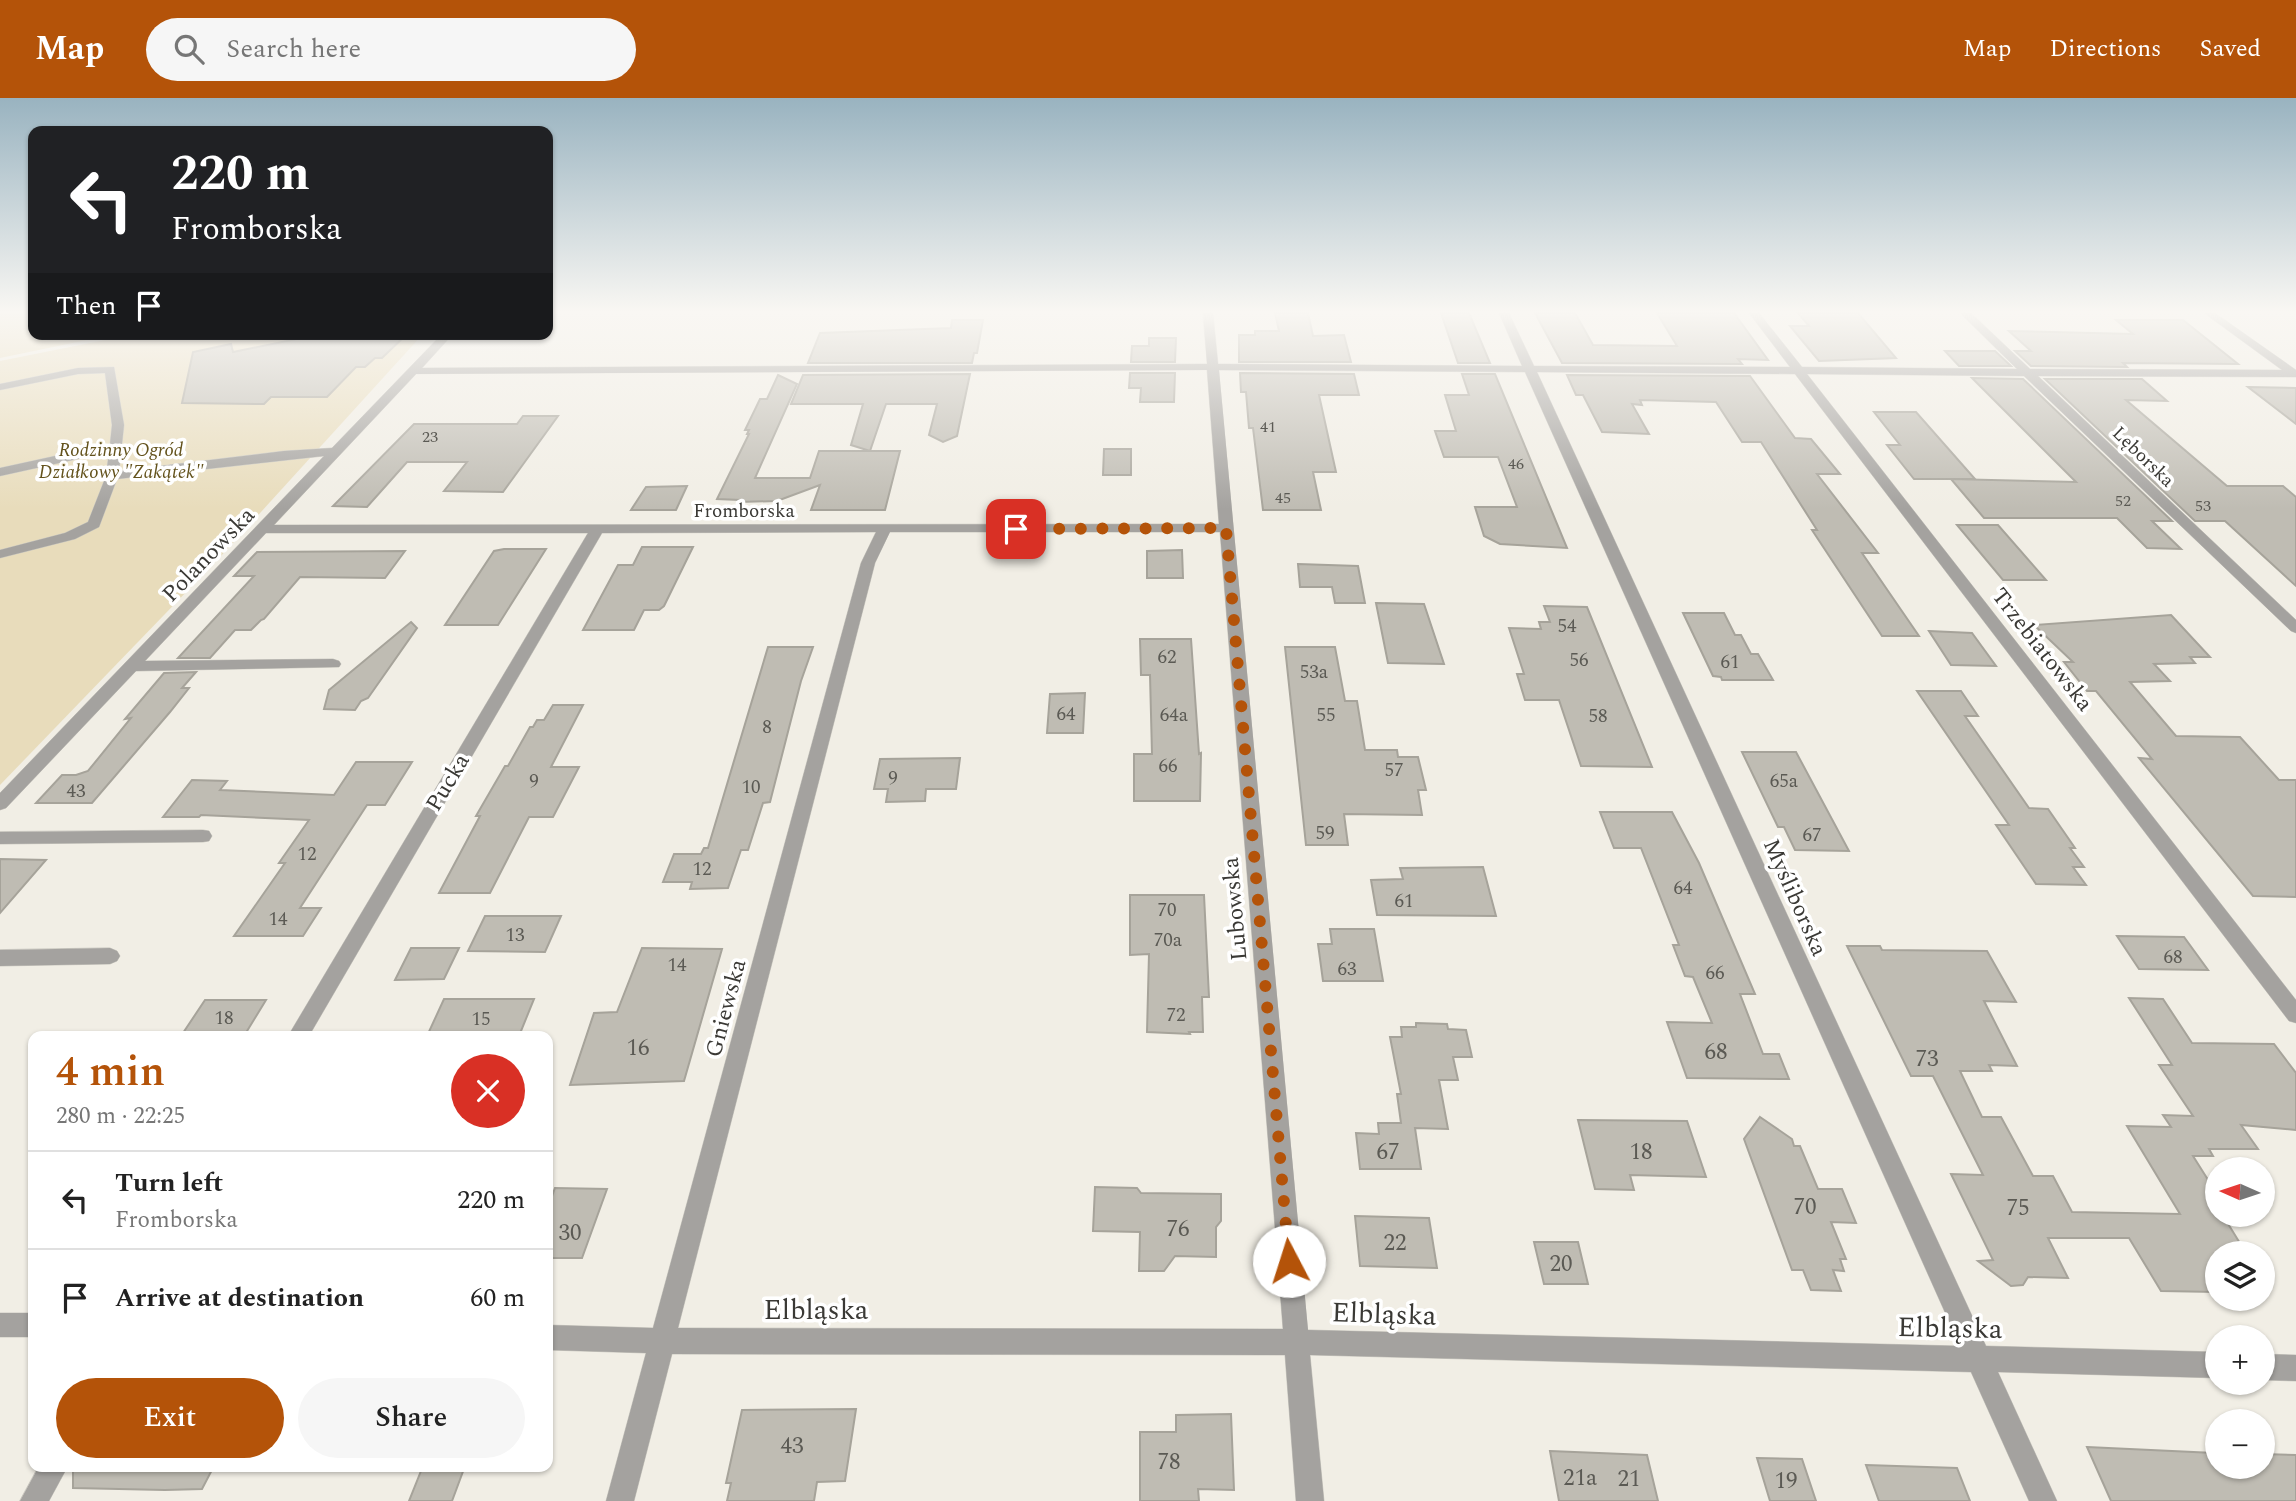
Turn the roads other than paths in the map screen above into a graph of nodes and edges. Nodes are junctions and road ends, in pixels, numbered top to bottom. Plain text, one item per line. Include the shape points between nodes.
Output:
1 (42, 378) edge
2 (111, 378) edge
3 (405, 378) edge
4 (1214, 378) edge
5 (1534, 378) edge
6 (1806, 378) edge
7 (2035, 378) edge
8 (0, 387) edge
9 (115, 447) junction
10 (336, 452) junction
11 (0, 472) edge
12 (112, 476) junction
13 (1226, 528) junction
14 (597, 529) junction
15 (262, 530) junction
16 (884, 530) junction
17 (0, 554) edge
18 (2296, 628) edge
19 (333, 664) dead end
20 (132, 666) junction
21 (0, 804) edge
22 (203, 836) dead end
23 (0, 838) edge
24 (110, 956) dead end
25 (0, 958) edge
26 (2296, 1015) edge
27 (301, 1031) edge
28 (0, 1325) edge
29 (28, 1325) edge
30 (553, 1337) edge
31 (662, 1341) junction
32 (1296, 1342) junction
33 (1979, 1358) junction
34 (2205, 1365) edge
35 (2275, 1367) edge
36 (2296, 1368) edge
37 (51, 1472) edge
38 (34, 1501) edge
39 (620, 1501) edge
40 (1310, 1501) edge
41 (2043, 1501) edge

1 - 8 street
2 - 9 street via 118,425
3 - 10 street, Polanowska
4 - 13 street, Lubowska
5 - 33 street, Myśliborska
6 - 26 street, Trzebiatowska
7 - 18 street, Lęborska
9 - 11 street
9 - 12 street
10 - 12 street
10 - 15 street, Polanowska
12 - 17 street via 94,524 70,536
13 - 16 street, Fromborska
13 - 32 street, Lubowska
14 - 15 street, Fromborska
14 - 16 street, Fromborska
14 - 27 street, Pucka
15 - 20 street, Polanowska
16 - 31 street, Gniewska via 868,563
19 - 20 street
20 - 21 street, Polanowska
22 - 23 street
24 - 25 street
28 - 29 street
30 - 31 street, Elbląska
31 - 32 street, Elbląska
31 - 39 street, Gniewska
32 - 33 street, Elbląska
32 - 40 street, Lubowska
33 - 34 street, Elbląska
33 - 41 street, Myśliborska
35 - 36 street
37 - 38 street

